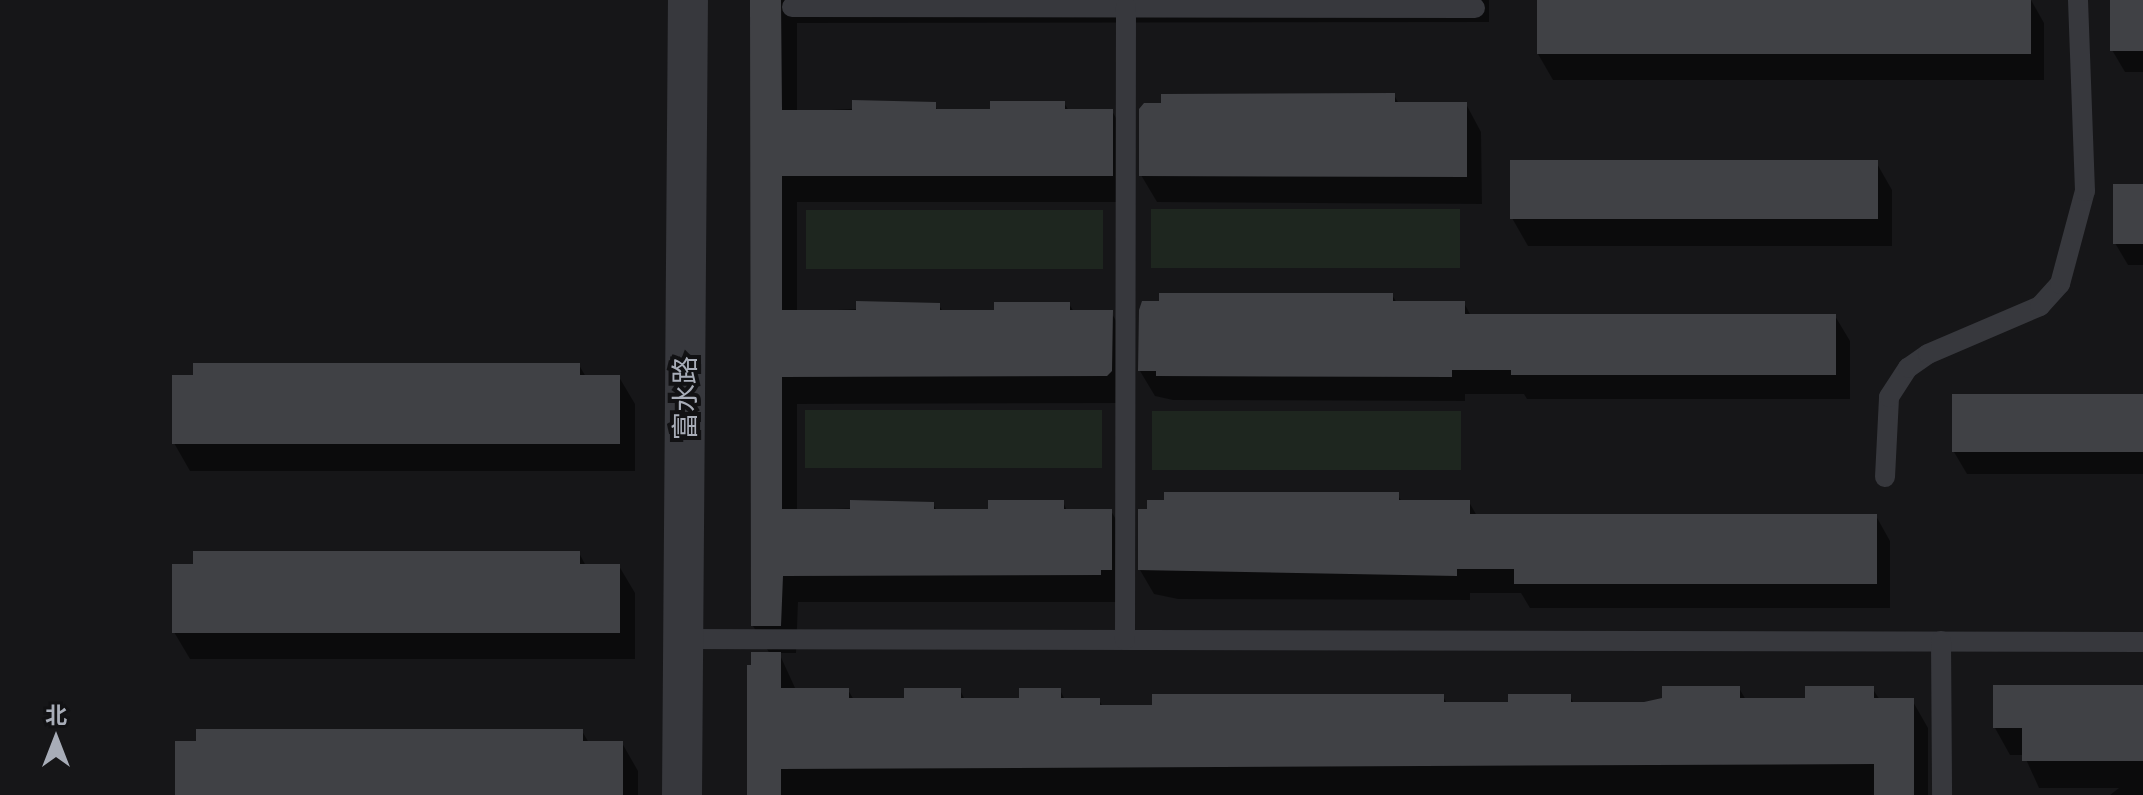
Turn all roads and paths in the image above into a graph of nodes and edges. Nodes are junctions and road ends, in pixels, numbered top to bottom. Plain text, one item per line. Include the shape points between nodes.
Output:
1 (688, 0) edge
2 (2078, 0) edge
3 (792, 7) dead end
4 (1126, 7) junction
5 (1475, 8) dead end
6 (1885, 477) dead end
7 (684, 639) junction
8 (1125, 640) junction
9 (1941, 641) junction
10 (2143, 642) edge
11 (682, 795) edge
12 (1942, 795) edge

1 - 7 street, 富水路
2 - 6 lane via 2085,191 2060,284 2040,306 1928,354 1908,368 1889,397
3 - 4 lane
4 - 5 lane
4 - 8 lane
7 - 8 lane
7 - 11 street, 富水路
8 - 9 lane
9 - 10 lane
9 - 12 lane

